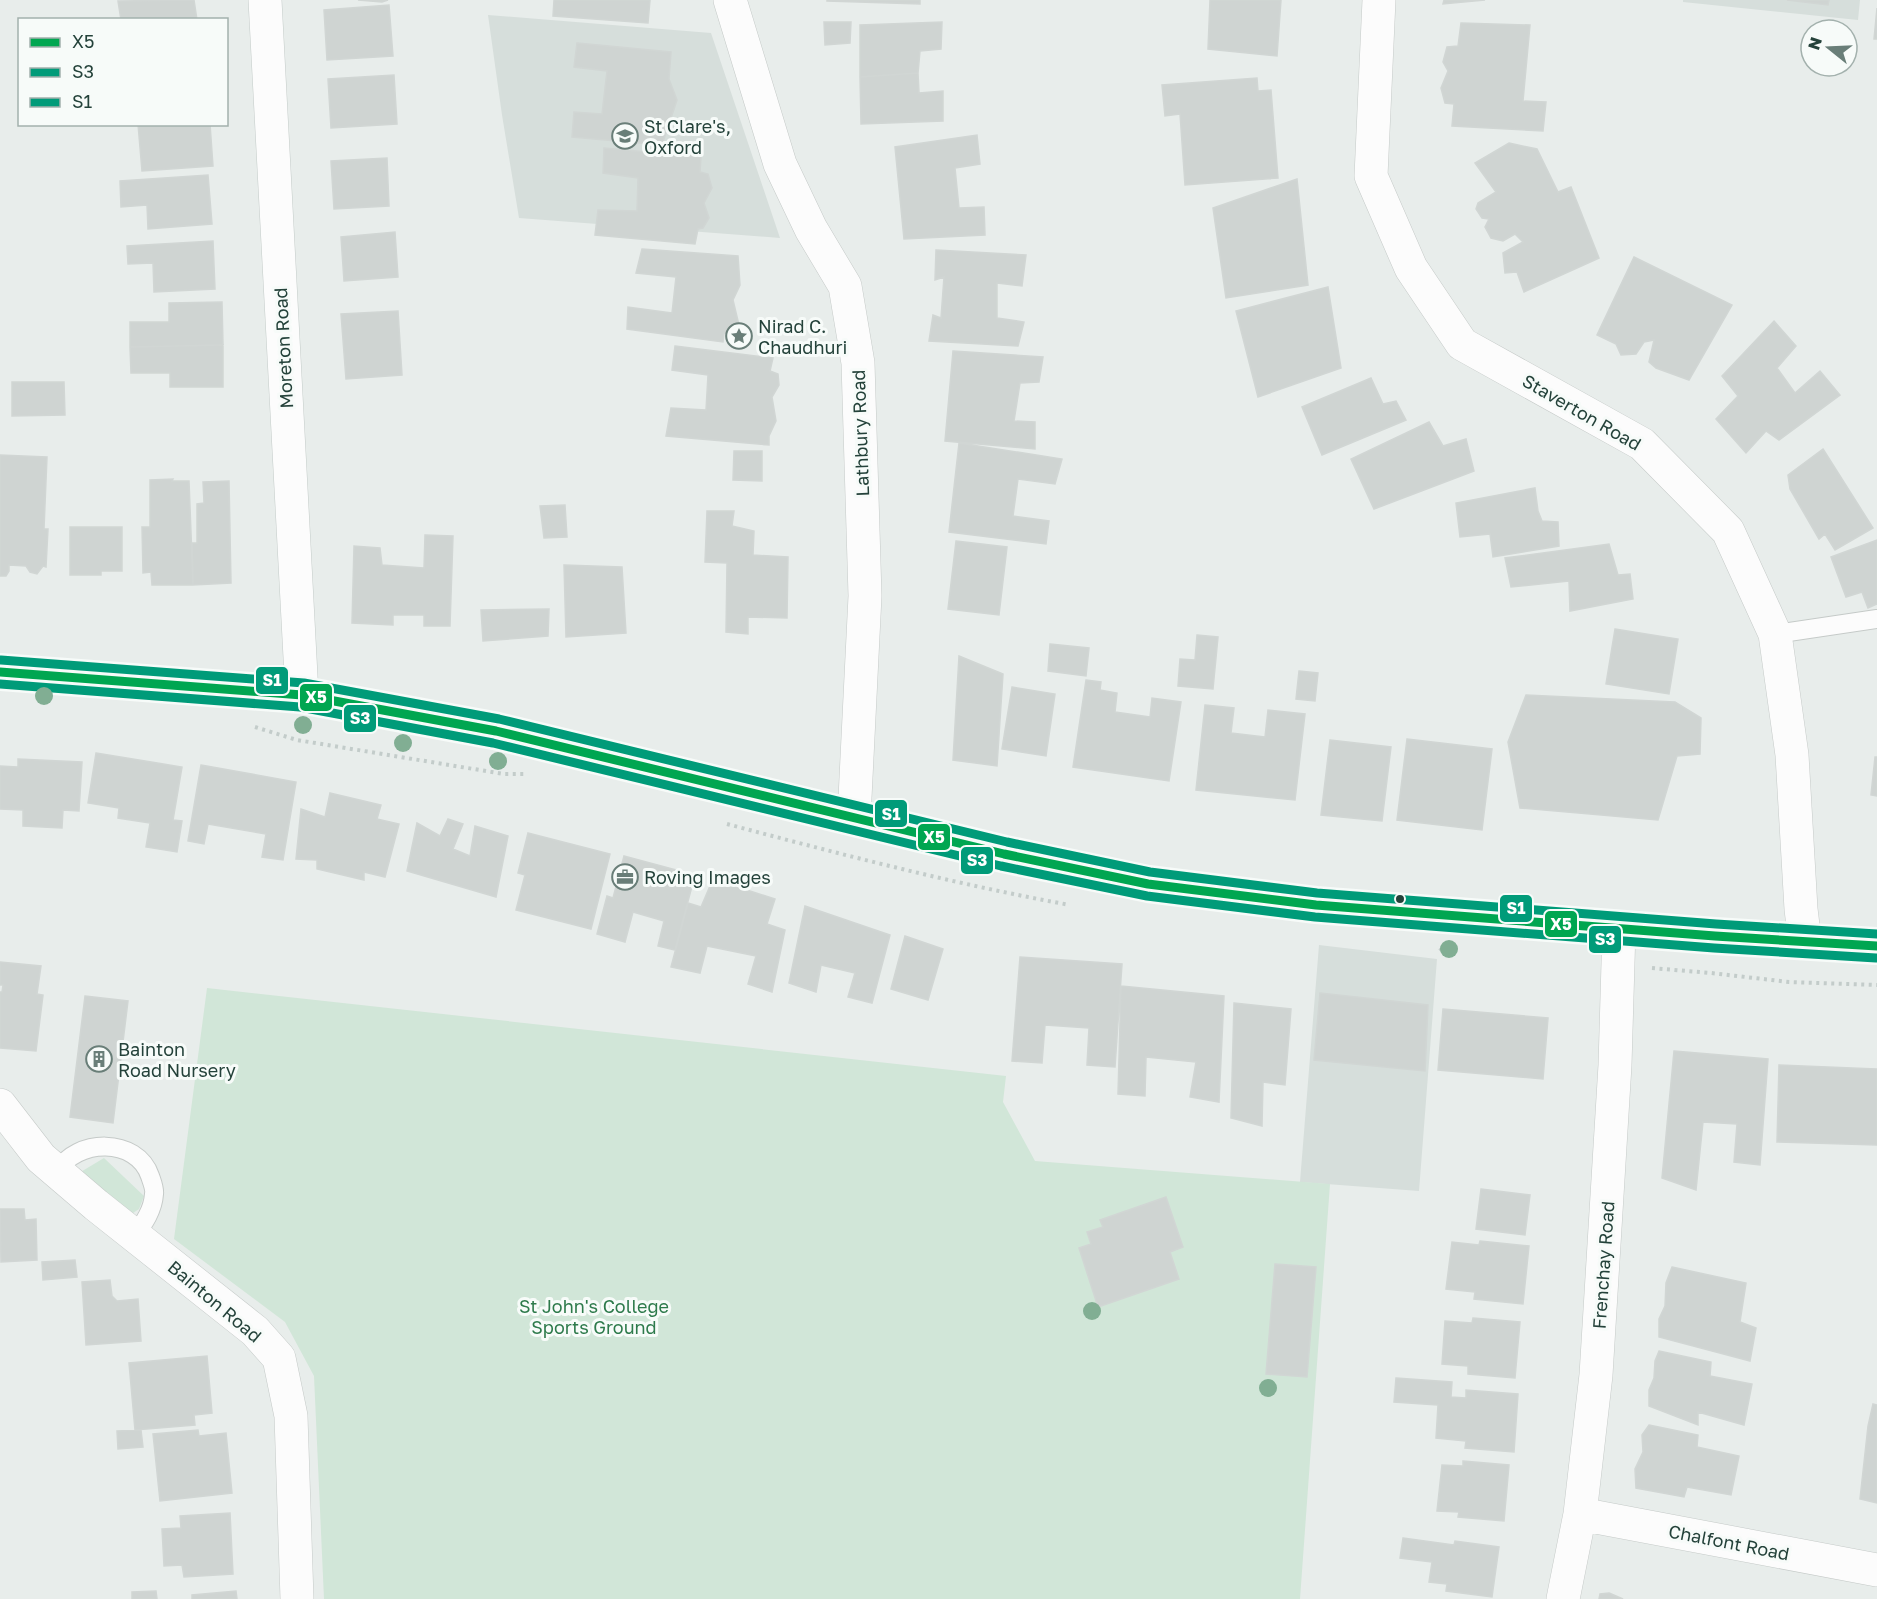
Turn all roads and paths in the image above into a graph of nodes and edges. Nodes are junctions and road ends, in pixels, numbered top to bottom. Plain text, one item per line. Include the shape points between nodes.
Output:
1 (265, 0) edge
2 (730, 0) edge
3 (1379, 0) edge
4 (1877, 620) edge
5 (1775, 634) junction
6 (0, 672) edge
7 (302, 695) junction
8 (250, 726) dead end
9 (525, 774) dead end
10 (854, 818) junction
11 (718, 822) dead end
12 (1026, 897) dead end
13 (1619, 929) junction
14 (1805, 942) junction
15 (1877, 946) edge
16 (1645, 968) dead end
17 (1877, 985) edge
18 (0, 1105) edge
19 (57, 1172) junction
20 (135, 1235) junction
21 (1580, 1514) junction
22 (1877, 1570) edge
23 (297, 1599) edge
24 (1563, 1599) edge

1 - 7 street, Moreton Road
2 - 10 street, Lathbury Road via 780,164 811,229 845,286 858,363 865,596
3 - 5 street, Staverton Road via 1371,176 1411,268 1462,344 1641,444 1728,531
4 - 5 lane
5 - 14 street, Staverton Road via 1792,755
6 - 7 main road
7 - 10 main road via 496,731
8 - 9 path via 297,740 504,774
10 - 13 main road via 1148,884 1316,905
11 - 12 path
13 - 14 main road
13 - 21 street, Frenchay Road via 1615,1065 1596,1375
14 - 15 main road
16 - 17 path via 1788,982
18 - 19 street, Bainton Road via 41,1158
19 - 20 street, Bainton Road
19 - 20 lane via 71,1155 88,1148 110,1145 131,1152 147,1167 155,1192 148,1218
20 - 23 street, Bainton Road via 255,1331 279,1358 291,1416
21 - 22 street, Chalfont Road
21 - 24 street, Frenchay Road

